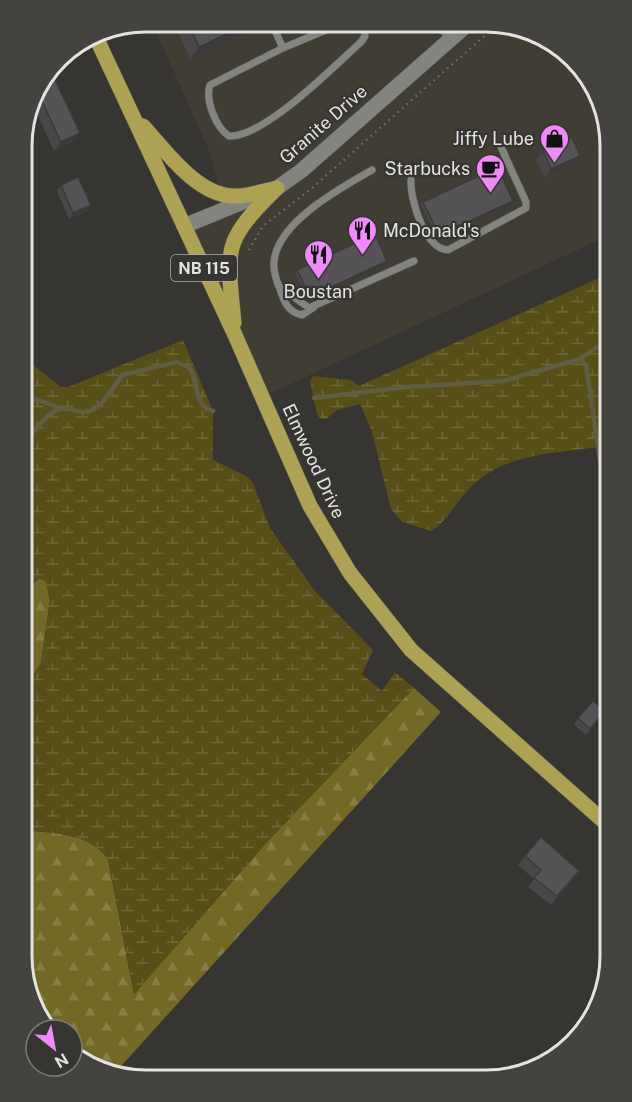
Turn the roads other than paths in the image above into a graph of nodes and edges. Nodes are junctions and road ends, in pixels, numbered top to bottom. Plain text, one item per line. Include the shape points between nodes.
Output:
1 (276, 32) edge
2 (321, 32) edge
3 (365, 32) edge
4 (444, 32) edge
5 (459, 32) edge
6 (451, 39) junction
7 (98, 42) edge
8 (283, 48) junction
9 (134, 116) junction
10 (501, 147) dead end
11 (372, 170) dead end
12 (411, 180) dead end
13 (278, 188) junction
14 (184, 226) junction
15 (414, 261) dead end
16 (235, 335) junction
17 (600, 818) edge

1 - 8 lane
2 - 8 lane
3 - 8 lane via 361,42 281,112 244,134 223,133 208,101 210,85
4 - 6 lane
5 - 6 street, Granite Drive
6 - 13 street, Granite Drive
7 - 9 main road, Elmwood Drive / NB 115
9 - 13 main road via 182,167 209,189 235,197
9 - 14 main road, Elmwood Drive / NB 115
10 - 12 lane via 526,208 448,250 441,249 428,236 410,195
11 - 15 lane via 329,195 284,236 274,262 278,285 304,307 314,307
13 - 14 street, Granite Drive
13 - 16 main road via 250,215 231,245 228,263
14 - 16 main road, Elmwood Drive / NB 115
16 - 17 main road, Elmwood Drive / NB 115 via 310,506 350,573 411,650

